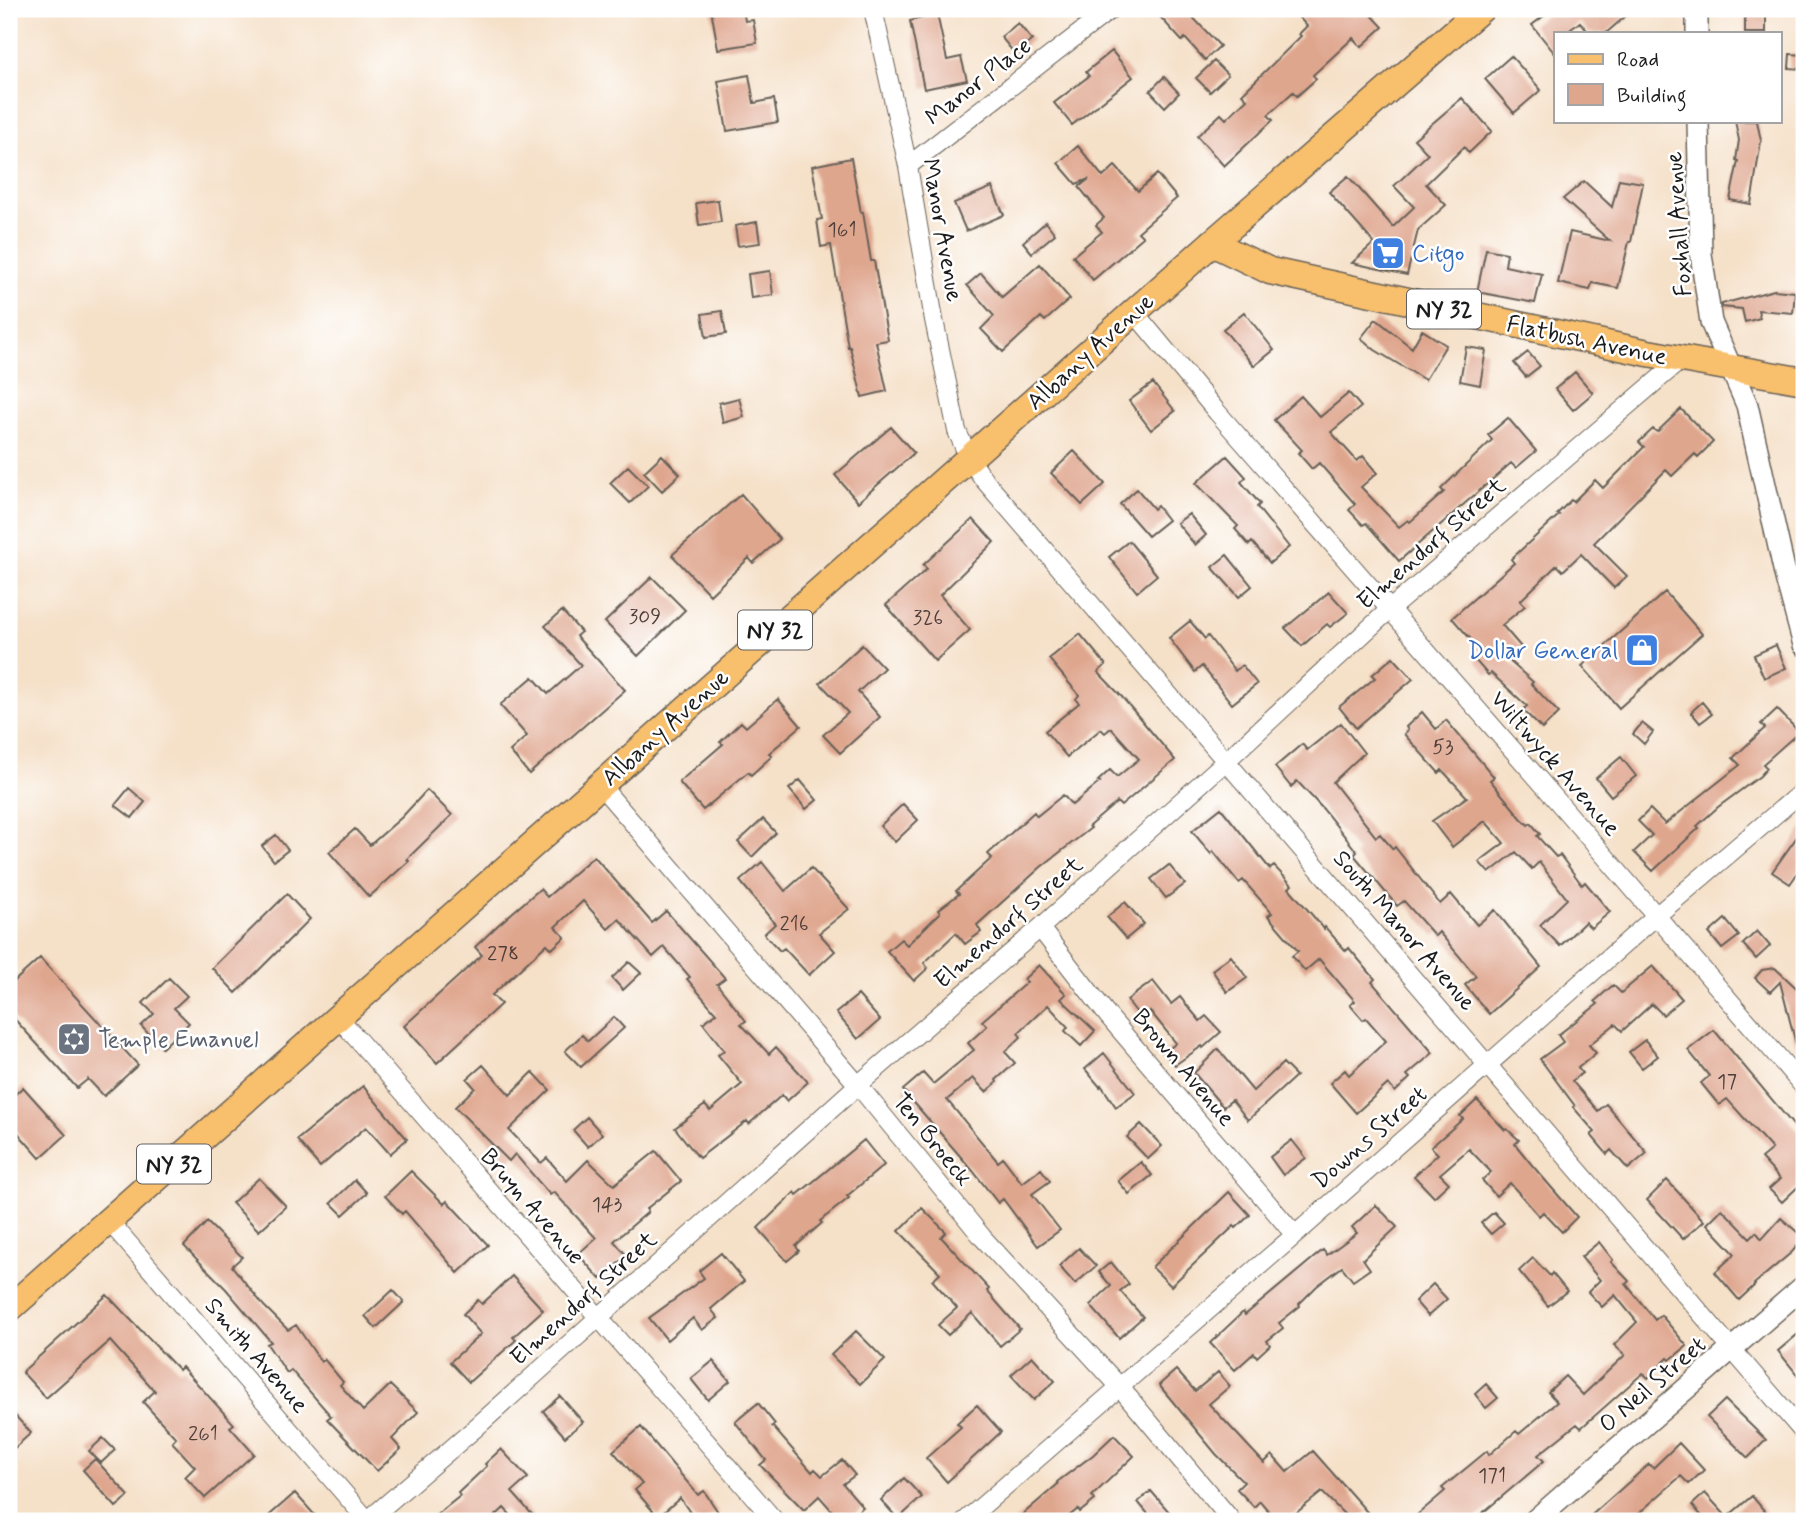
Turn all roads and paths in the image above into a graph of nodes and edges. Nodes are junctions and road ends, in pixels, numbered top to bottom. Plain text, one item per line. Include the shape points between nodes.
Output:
1 (873, 9) edge
2 (1111, 9) edge
3 (1481, 9) edge
4 (1697, 9) edge
5 (1698, 32) edge
6 (1698, 122) edge
7 (908, 166) junction
8 (1212, 243) junction
9 (1134, 312) junction
10 (1682, 359) junction
11 (1731, 368) junction
12 (1804, 381) edge
13 (969, 458) junction
14 (1389, 610) junction
15 (1804, 646) edge
16 (1226, 761) junction
17 (600, 785) junction
18 (1804, 790) edge
19 (1656, 916) junction
20 (1040, 928) junction
21 (338, 1017) junction
22 (1489, 1064) junction
23 (858, 1085) junction
24 (1804, 1087) edge
25 (109, 1221) junction
26 (1294, 1236) junction
27 (1804, 1286) edge
28 (9, 1309) edge
29 (598, 1317) junction
30 (1732, 1349) junction
31 (1119, 1386) junction
32 (1804, 1433) edge
33 (368, 1521) edge
34 (775, 1521) edge
35 (965, 1521) edge
36 (1232, 1521) edge
37 (1535, 1521) edge

1 - 7 street, Manor Avenue
2 - 7 street, Manor Place
3 - 8 main road, Albany Avenue
4 - 5 street
6 - 11 street, Foxhall Avenue via 1701,254 1711,322
7 - 13 street, Manor Avenue via 957,431
8 - 9 main road, Albany Avenue / NY 32
8 - 10 main road, Flatbush Avenue / NY 32 via 1270,271
9 - 13 main road, Albany Avenue / NY 32
9 - 14 street, Wiltwyck Avenue
10 - 11 main road, Flatbush Avenue / NY 32
10 - 14 street, Elmendorf Street
11 - 12 main road, Flatbush Avenue / NY 32
11 - 15 street, Foxhall Avenue via 1747,405
13 - 16 street, South Manor Avenue
13 - 17 main road, Albany Avenue / NY 32
14 - 16 street, Elmendorf Street
14 - 19 street, Wiltwyck Avenue
16 - 20 street, Elmendorf Street
16 - 22 street, South Manor Avenue
17 - 21 main road, Albany Avenue / NY 32
17 - 23 street, Ten Broeck
18 - 19 street, Downs Street
19 - 22 street, Downs Street
19 - 24 street, Wiltwyck Avenue
20 - 23 street, Elmendorf Street
20 - 26 street, Brown Avenue
21 - 25 main road, Albany Avenue / NY 32
21 - 29 street, Bruyn Avenue
22 - 26 street, Downs Street
22 - 30 street, South Manor Avenue
23 - 29 street, Elmendorf Street
23 - 31 street, Ten Broeck via 983,1238
25 - 28 main road, Albany Avenue / NY 32
25 - 33 street, Smith Avenue
26 - 31 street, Downs Street
27 - 30 street, O Neil Street
29 - 33 street, Elmendorf Street
29 - 34 street, Bruyn Avenue
30 - 32 street, South Manor Avenue
30 - 37 street, O Neil Street
31 - 35 street, Downs Street
31 - 36 street, Ten Broeck

